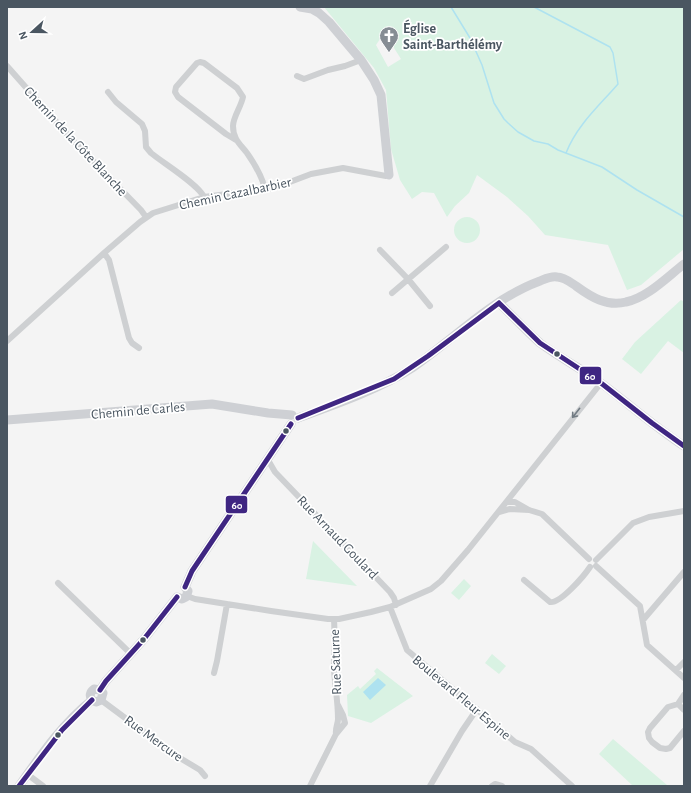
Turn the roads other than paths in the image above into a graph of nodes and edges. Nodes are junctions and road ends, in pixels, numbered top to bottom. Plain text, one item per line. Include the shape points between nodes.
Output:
1 (300, 7) edge
2 (361, 60) junction
3 (7, 66) edge
4 (297, 76) dead end
5 (108, 92) dead end
6 (236, 140) junction
7 (389, 175) joint
8 (265, 189) junction
9 (204, 197) junction
10 (146, 217) junction
11 (446, 247) dead end
12 (380, 250) dead end
13 (104, 253) junction
14 (684, 264) edge
15 (408, 279) junction
16 (392, 293) dead end
17 (499, 303) junction
18 (430, 306) dead end
19 (7, 341) edge
20 (140, 348) dead end
21 (601, 383) junction
22 (7, 420) edge
23 (292, 420) junction
24 (684, 446) edge
25 (265, 463) junction
26 (507, 502) junction
27 (529, 510) junction
28 (684, 511) edge
29 (499, 512) junction
30 (594, 564) junction
31 (684, 572) edge
32 (524, 580) dead end
33 (58, 583) dead end
34 (189, 594) junction
35 (227, 604) junction
36 (393, 606) junction
37 (334, 619) junction
38 (643, 620) junction
39 (131, 654) junction
40 (684, 662) edge
41 (676, 670) junction
42 (214, 673) dead end
43 (684, 678) edge
44 (684, 695) edge
45 (97, 700) junction
46 (678, 704) junction
47 (477, 710) junction
48 (684, 710) edge
49 (684, 731) edge
50 (27, 774) junction
51 (205, 776) dead end
52 (18, 786) edge
53 (43, 786) edge
54 (310, 786) edge
55 (430, 786) edge
56 (492, 786) edge
57 (502, 786) edge
58 (572, 786) edge

1 - 2 street via 319,13
2 - 4 street via 304,79
2 - 7 street via 381,96
3 - 10 street, Chemin de la Côte Blanche
5 - 9 street via 142,124 150,153 194,186
6 - 6 street via 233,124 243,97 237,88 204,63 197,63 176,87 175,92 178,97
6 - 8 street via 247,153
7 - 8 street, Chemin Cazalbarbier via 343,168 311,174
8 - 9 street, Chemin Cazalbarbier
9 - 10 street, Chemin Cazalbarbier
10 - 13 street, Chemin Cazalbarbier
11 - 15 street
12 - 15 street
13 - 19 street, Chemin Cazalbarbier
13 - 20 street via 109,260 129,338
14 - 17 street via 644,294 624,303 596,299 562,278 556,277 535,283
15 - 16 street
15 - 18 street
17 - 21 street via 541,343
17 - 23 street via 394,379
21 - 24 street
21 -> 26 street
22 - 23 street, Chemin de Carles via 212,404 268,413
23 - 25 street
25 - 34 street via 192,571
25 - 36 street, Rue Arnaud Goulard via 390,592 394,598
26 - 27 street via 515,502
26 - 29 street
27 - 29 street via 510,509
27 - 30 street via 542,514 589,559 593,558
28 - 30 street via 649,517 633,524
29 - 36 street via 441,581 431,589
30 - 32 street via 562,598 553,603
30 - 38 street via 640,606
31 - 38 street
33 - 39 street
34 - 35 street
34 - 39 street via 180,586 176,590 177,597
35 - 37 street
35 - 42 street
36 - 37 street
36 - 47 street, Boulevard Fleur Espine via 407,650
37 - 54 street, Rue Saturne via 338,724 336,734
38 - 41 street via 647,645
39 - 45 street via 100,690 94,689 91,692 90,696
40 - 41 street
41 - 43 street
44 - 46 street
45 - 50 street via 82,708 57,733
45 - 51 street, Rue Mercure via 200,770
46 - 48 street
46 - 49 street via 668,707 654,723 648,732 649,738 660,748 666,749 670,748
47 - 55 street
47 - 58 street, Boulevard Fleur Espine via 515,742 531,749
50 - 52 street
50 - 53 street
56 - 57 street

